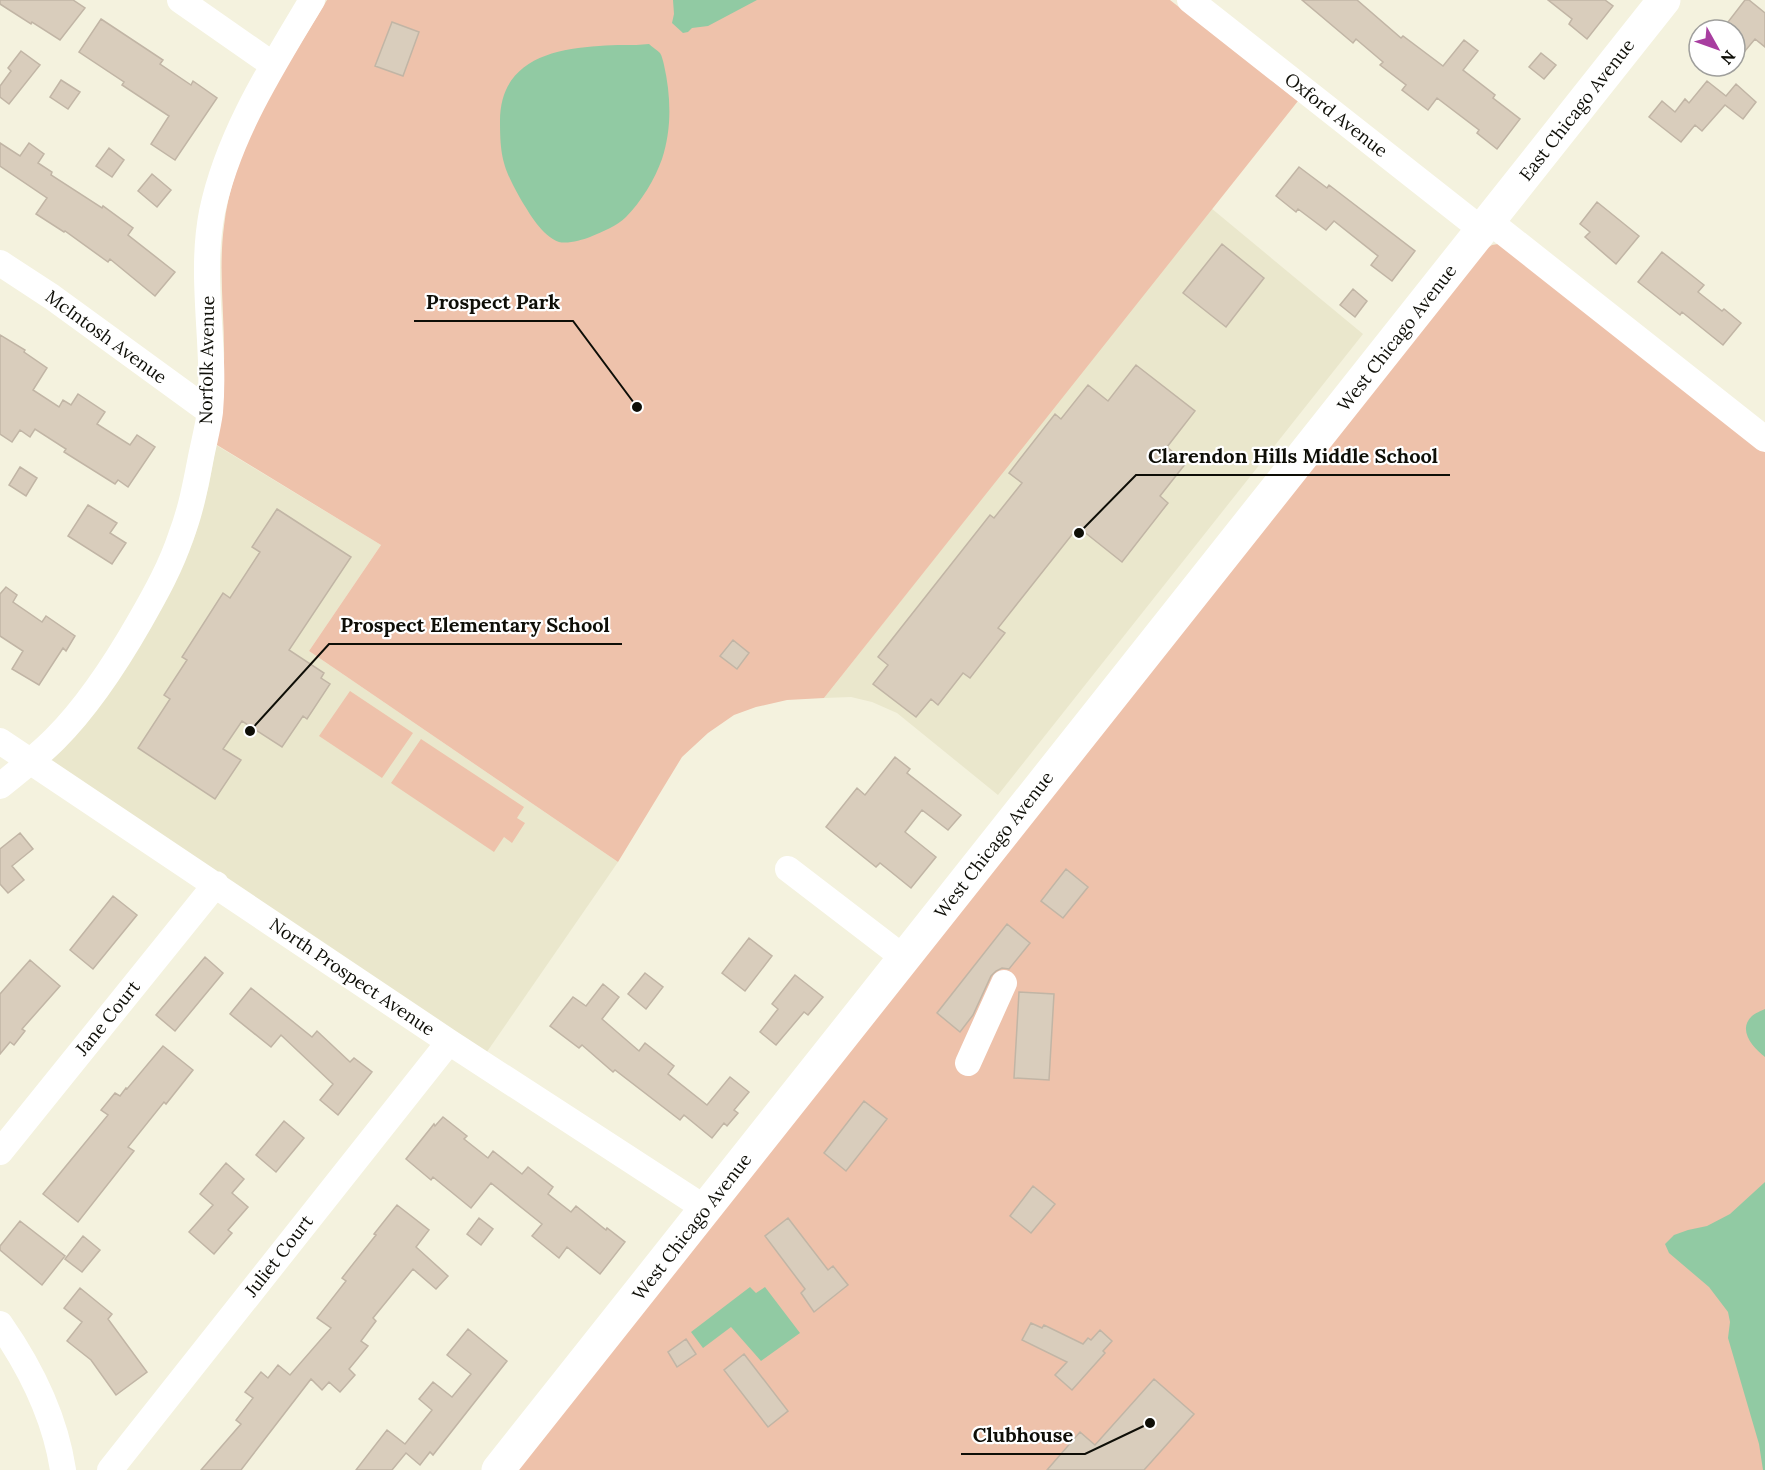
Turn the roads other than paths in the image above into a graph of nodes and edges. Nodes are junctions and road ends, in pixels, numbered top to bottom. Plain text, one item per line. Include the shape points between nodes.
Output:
1 (180, 0) edge
2 (312, 0) edge
3 (1190, 0) edge
4 (1664, 0) edge
5 (273, 66) junction
6 (1486, 225) junction
7 (0, 263) edge
8 (210, 412) junction
9 (1765, 439) edge
10 (0, 741) edge
11 (31, 761) junction
12 (0, 786) edge
13 (788, 868) dead end
14 (216, 884) junction
15 (904, 958) junction
16 (1004, 983) dead end
17 (449, 1042) junction
18 (968, 1063) dead end
19 (0, 1152) edge
20 (706, 1209) junction
21 (0, 1324) edge
22 (63, 1470) edge
23 (110, 1470) edge
24 (498, 1470) edge

1 - 5 street
2 - 5 street, Norfolk Avenue
3 - 6 street, Oxford Avenue
4 - 6 main road, East Chicago Avenue
5 - 8 street, Norfolk Avenue via 228,157 212,215 207,259
6 - 9 street, Oxford Avenue
6 - 15 main road, West Chicago Avenue
7 - 8 street, McIntosh Avenue
8 - 11 street, Norfolk Avenue via 194,494 169,569 105,678 55,739
10 - 11 street, North Prospect Avenue
11 - 12 street, Norfolk Avenue
11 - 14 street, North Prospect Avenue
13 - 15 street
14 - 17 street, North Prospect Avenue
14 - 19 street, Jane Court
15 - 20 main road, West Chicago Avenue
16 - 18 street
17 - 20 street, North Prospect Avenue
17 - 23 street, Juliet Court
20 - 24 main road, West Chicago Avenue
21 - 22 street via 42,1399 59,1445

